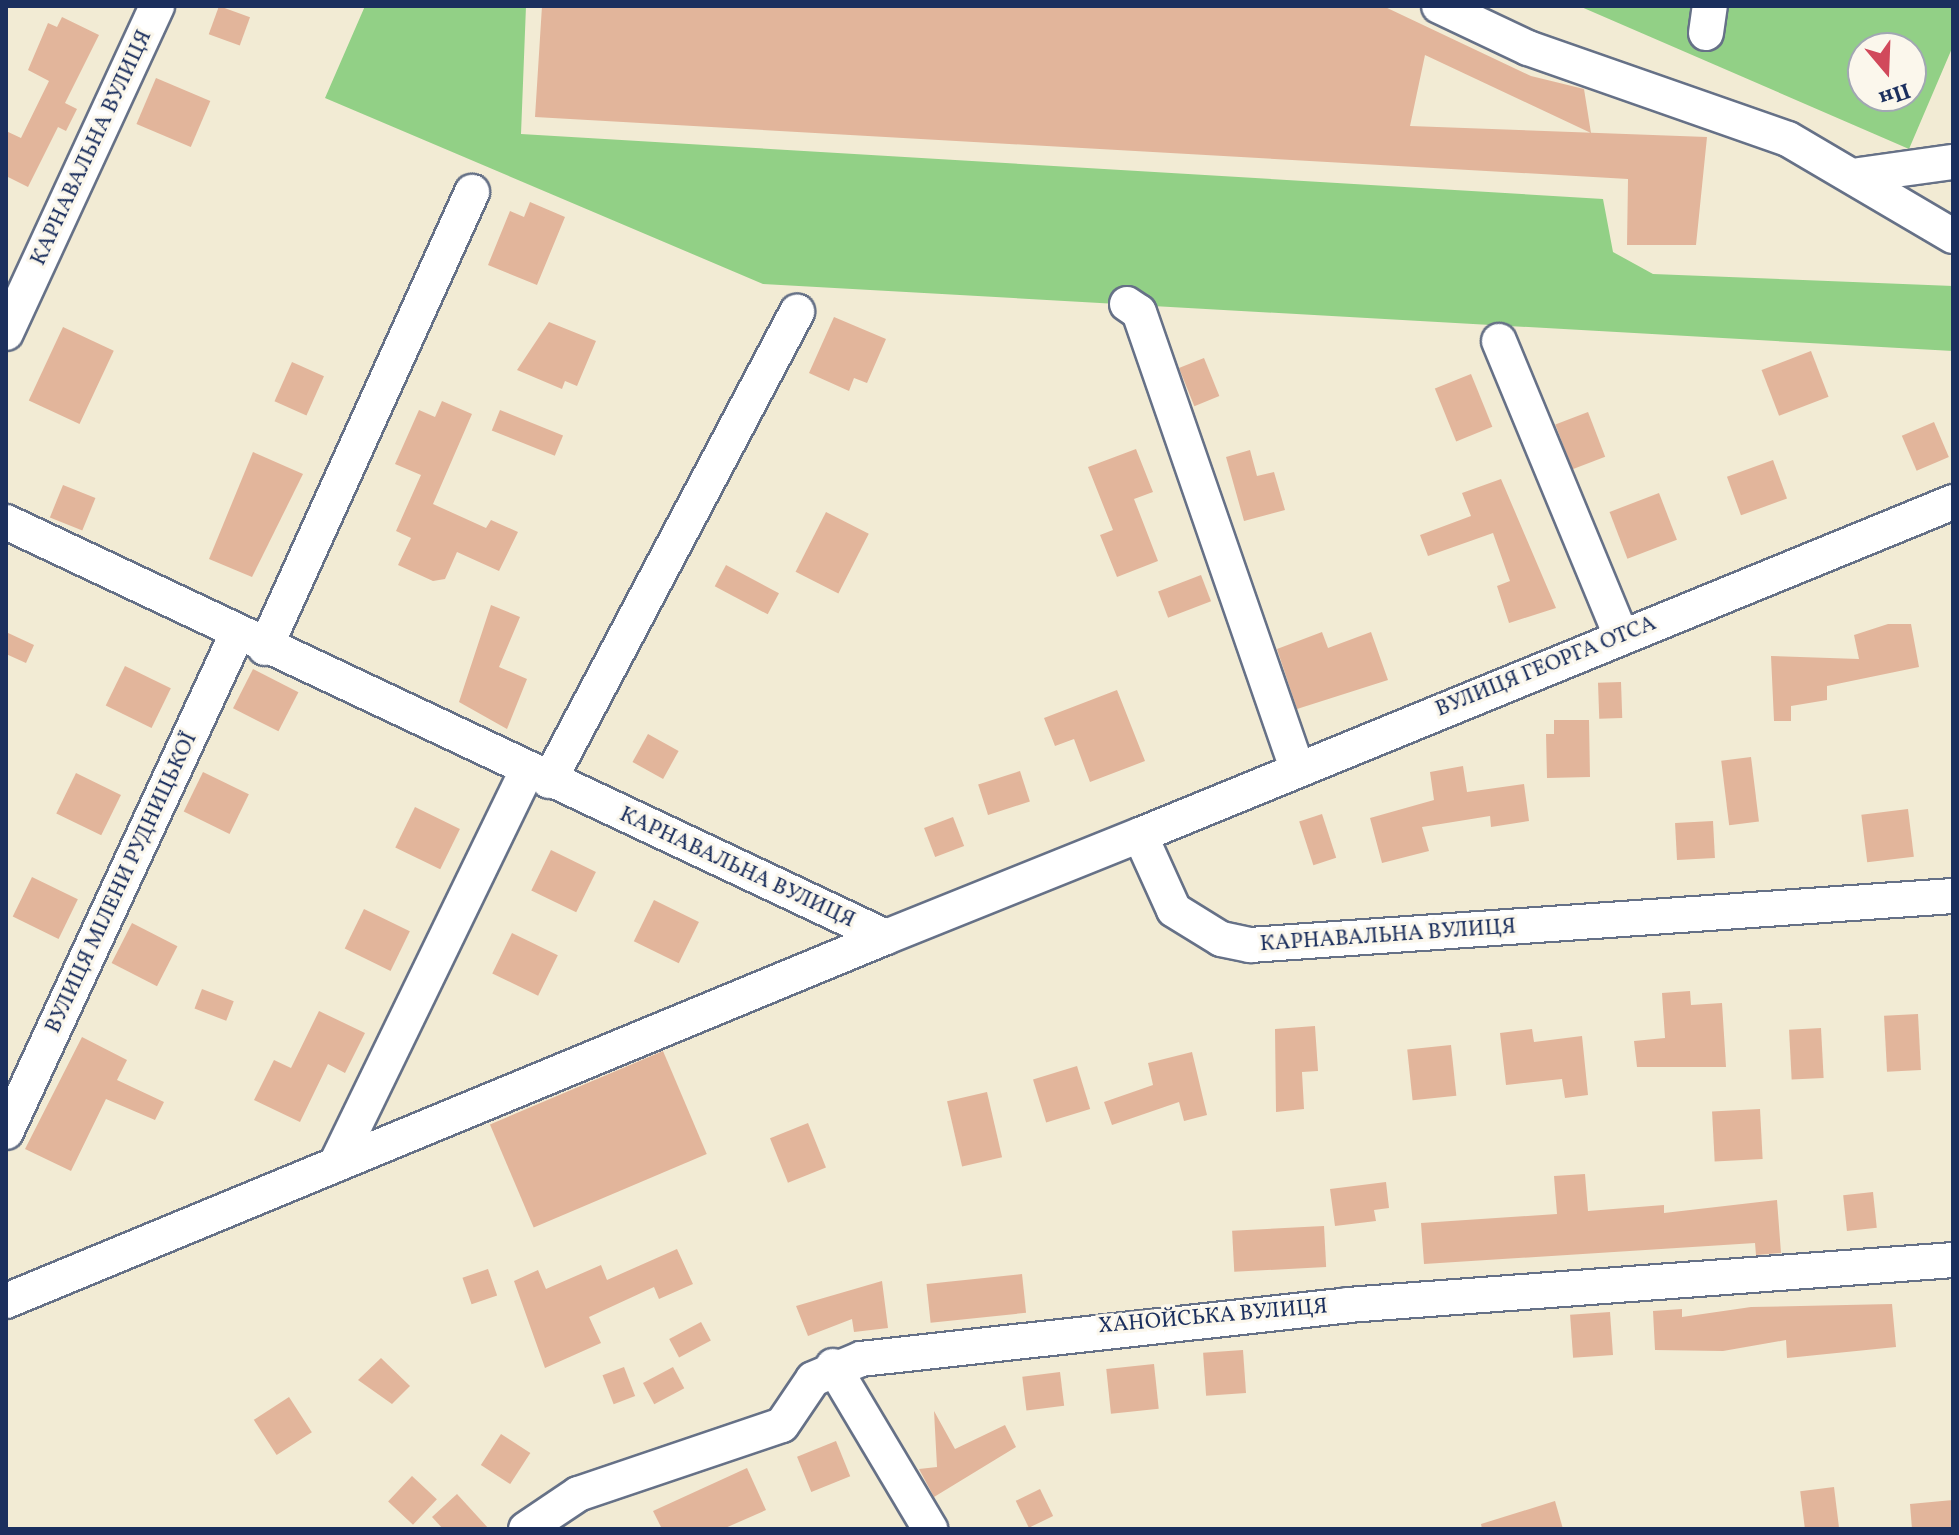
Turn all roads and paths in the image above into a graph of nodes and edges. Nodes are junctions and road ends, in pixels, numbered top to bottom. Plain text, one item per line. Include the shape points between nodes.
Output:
1 (157, 6) edge
2 (1439, 6) edge
3 (1953, 162) edge
4 (1859, 175) junction
5 (472, 192) dead end
6 (1953, 236) edge
7 (1127, 304) dead end
8 (797, 312) dead end
9 (6, 333) edge
10 (1499, 341) dead end
11 (1953, 502) edge
12 (6, 522) edge
13 (1621, 636) junction
14 (251, 641) junction
15 (1297, 769) junction
16 (538, 776) junction
17 (1140, 835) junction
18 (1953, 896) edge
19 (886, 937) junction
20 (6, 1132) edge
21 (336, 1164) junction
22 (1953, 1260) edge
23 (6, 1301) edge
24 (833, 1366) junction
25 (526, 1529) edge
26 (930, 1529) edge

1 - 9 street, КАРНАВАЛЬНА ВУЛИЦЯ
2 - 4 street via 1528,48 1788,139
3 - 4 street
4 - 6 street
5 - 14 street
7 - 15 street via 1139,312
8 - 16 street
10 - 13 street
11 - 13 street, ВУЛИЦЯ ГЕОРГА ОТСА
12 - 14 street, КАРНАВАЛЬНА ВУЛИЦЯ
13 - 15 street, ВУЛИЦЯ ГЕОРГА ОТСА
14 - 16 street, КАРНАВАЛЬНА ВУЛИЦЯ
14 - 20 street, ВУЛИЦЯ МІЛЕНИ РУДНИЦЬКОЇ
15 - 17 street, ВУЛИЦЯ ГЕОРГА ОТСА
16 - 19 street, КАРНАВАЛЬНА ВУЛИЦЯ
16 - 21 street
17 - 18 street, КАРНАВАЛЬНА ВУЛИЦЯ via 1174,910 1221,939 1250,945
17 - 19 street
19 - 21 street
21 - 23 street
22 - 24 street, ХАНОЙСЬКА ВУЛИЦЯ via 1058,1332
24 - 25 street via 813,1379 782,1425 578,1494
24 - 26 street

